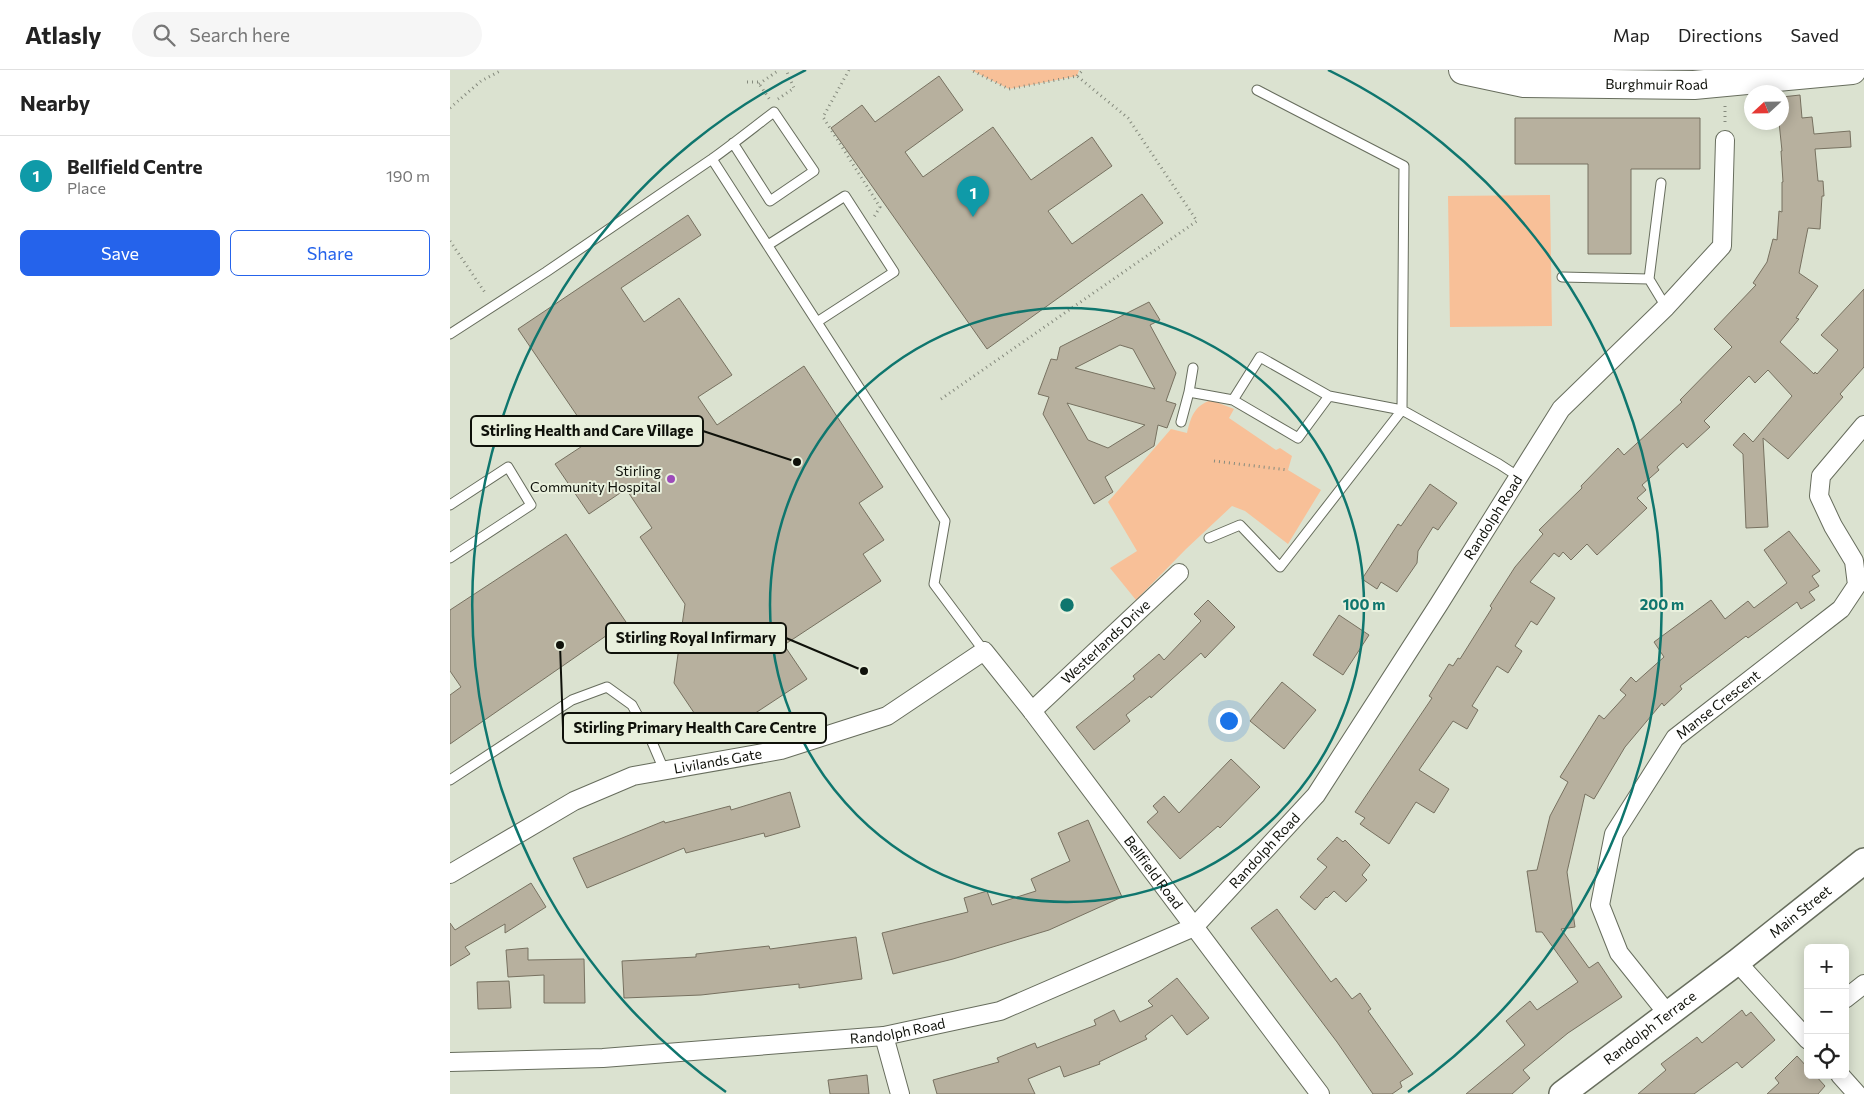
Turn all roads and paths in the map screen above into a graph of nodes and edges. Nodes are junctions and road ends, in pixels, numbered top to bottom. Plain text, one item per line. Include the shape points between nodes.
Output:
1 (502, 70) edge
2 (779, 70) edge
3 (786, 70) edge
4 (849, 70) edge
5 (971, 70) edge
6 (1083, 70) edge
7 (1463, 70) edge
8 (1852, 70) edge
9 (1078, 76) junction
10 (747, 82) dead end
11 (1726, 82) junction
12 (759, 84) junction
13 (1257, 90) dead end
14 (450, 108) edge
15 (1725, 140) joint
16 (733, 143) junction
17 (712, 160) junction
18 (1660, 183) dead end
19 (867, 229) junction
20 (450, 241) edge
21 (768, 245) junction
22 (1562, 277) dead end
23 (1649, 279) junction
24 (493, 305) junction
25 (1666, 307) junction
26 (818, 322) junction
27 (450, 334) edge
28 (1193, 368) dead end
29 (1188, 392) junction
30 (1329, 396) junction
31 (941, 399) dead end
32 (1233, 400) junction
33 (1402, 410) junction
34 (1182, 422) dead end
35 (1864, 425) edge
36 (1214, 461) dead end
37 (1288, 470) dead end
38 (1519, 477) junction
39 (450, 505) edge
40 (1209, 538) dead end
41 (450, 558) edge
42 (1179, 574) dead end
43 (984, 651) junction
44 (1032, 711) junction
45 (664, 770) junction
46 (450, 780) edge
47 (1864, 861) edge
48 (450, 874) edge
49 (1194, 927) junction
50 (1737, 962) junction
51 (1864, 984) edge
52 (1849, 996) edge
53 (1667, 1013) junction
54 (1804, 1032) edge
55 (884, 1036) junction
56 (450, 1062) edge
57 (1844, 1079) edge
58 (900, 1094) edge
59 (1320, 1094) edge
60 (1562, 1094) edge
61 (1857, 1094) edge

1 - 14 path via 481,82
2 - 12 path
3 - 12 path via 794,88 772,103
4 - 19 path via 823,117 880,206
5 - 9 path via 1009,89
6 - 9 path
7 - 11 main road, Burghmuir Road via 1524,83 1694,85
8 - 11 main road, Burghmuir Road
9 - 31 path via 1128,118 1197,221
10 - 12 path
11 - 15 path
13 - 33 lane via 1404,166
15 - 25 street, Randolph Road via 1722,246
16 - 16 lane via 774,112 814,171 770,201
16 - 17 lane
17 - 21 lane
17 - 24 lane
18 - 23 lane
19 - 21 lane via 845,196
19 - 26 lane via 894,272
20 - 24 path
21 - 26 lane
22 - 23 lane
23 - 25 lane
24 - 27 lane
25 - 38 street, Randolph Road via 1561,409
26 - 43 lane via 945,521 934,584
28 - 29 lane
29 - 32 lane
29 - 34 lane
30 - 32 lane via 1298,438
30 - 32 lane via 1260,357
30 - 33 lane
33 - 38 lane
33 - 40 lane via 1280,567 1240,525
35 - 53 street, Manse Crescent via 1822,476 1819,496 1854,561 1857,585 1841,609 1675,738 1614,834 1600,905 1619,953
36 - 37 path
38 - 49 street, Randolph Road via 1316,795
39 - 41 lane via 508,467 531,505
42 - 44 street, Westerlands Drive
43 - 44 street, Bellfield Road
43 - 45 street, Livilands Gate via 887,716 781,750
44 - 49 street, Bellfield Road
45 - 46 lane via 632,704 607,687 572,700
45 - 48 street, Livilands Gate via 633,776 574,801
47 - 50 main road, Main Street
49 - 55 street, Randolph Road via 1000,1011
49 - 59 street, Bellfield Road
50 - 53 main road, Randolph Terrace
50 - 54 street
51 - 52 street
53 - 60 main road, Randolph Terrace
55 - 56 street, Randolph Road via 603,1058
55 - 58 street
57 - 61 street

